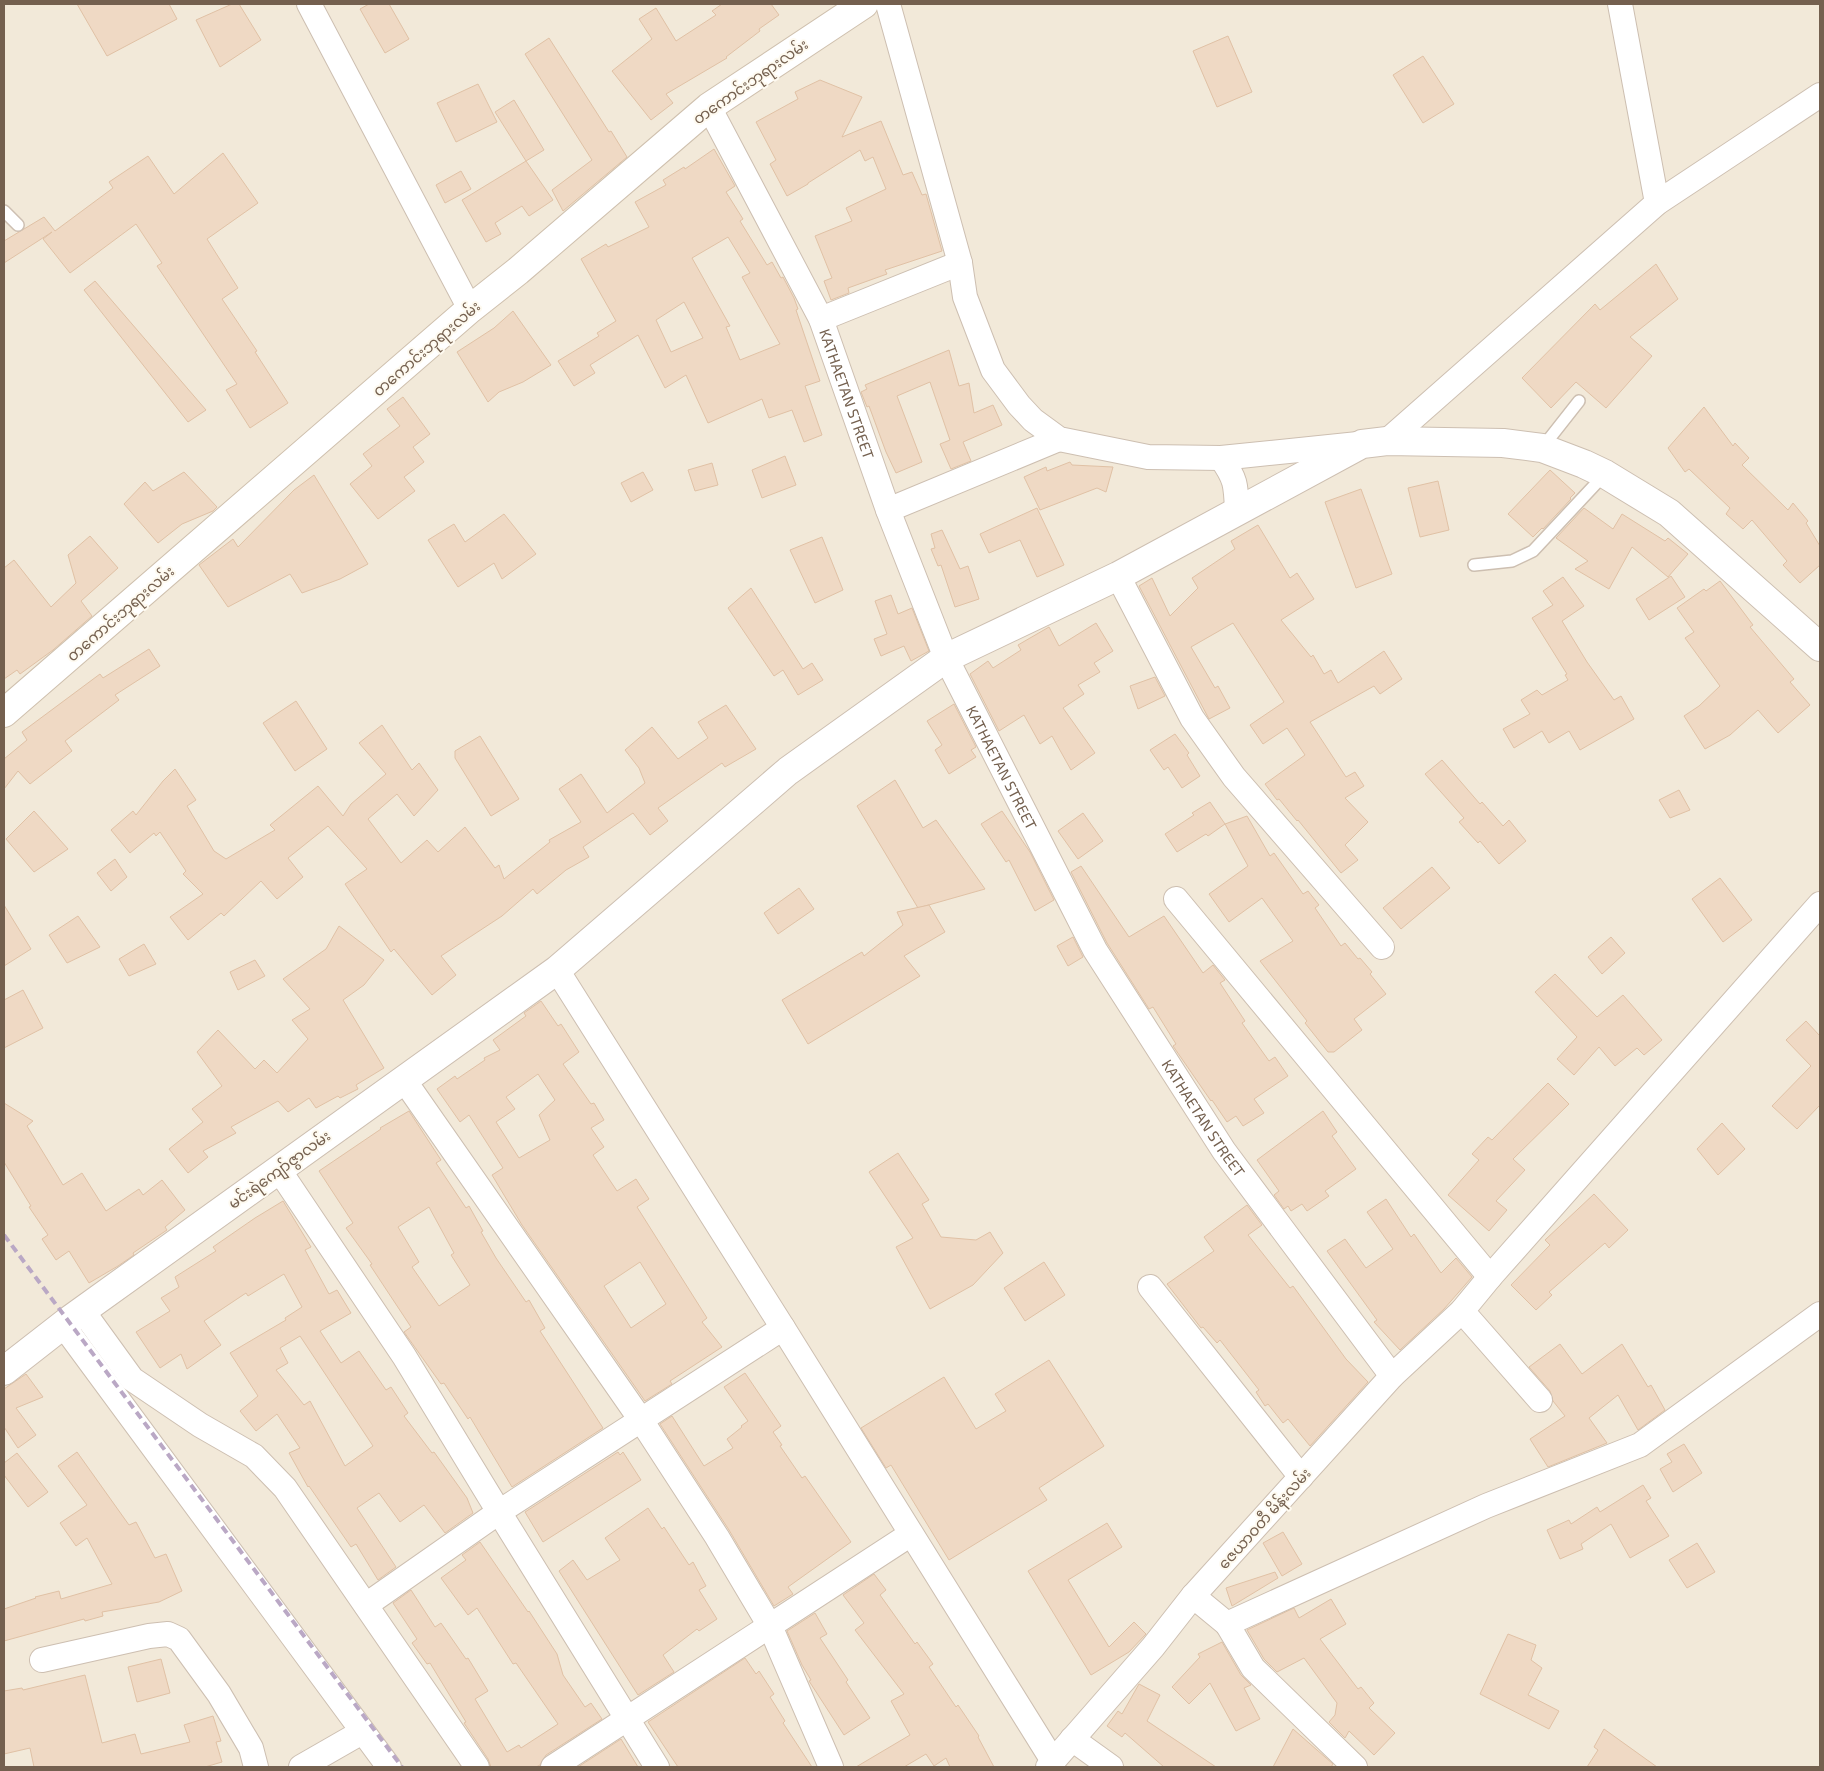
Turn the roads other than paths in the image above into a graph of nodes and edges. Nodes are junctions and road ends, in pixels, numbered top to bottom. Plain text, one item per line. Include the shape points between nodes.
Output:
1 (309, 4) edge
2 (864, 4) edge
3 (888, 4) edge
4 (1620, 4) edge
5 (1820, 95) edge
6 (709, 106) junction
7 (1657, 204) junction
8 (4, 211) edge
9 (18, 225) dead end
10 (960, 263) junction
11 (470, 309) junction
12 (821, 319) junction
13 (1579, 401) dead end
14 (1059, 439) junction
15 (1375, 442) junction
16 (1542, 448) junction
17 (1221, 458) junction
18 (1605, 474) junction
19 (888, 510) junction
20 (1237, 511) junction
21 (1474, 565) dead end
22 (1118, 576) junction
23 (1820, 647) edge
24 (946, 658) junction
25 (4, 713) edge
26 (1176, 899) dead end
27 (1820, 904) edge
28 (1382, 947) dead end
29 (557, 970) junction
30 (404, 1080) junction
31 (279, 1170) junction
32 (1490, 1277) junction
33 (1150, 1287) dead end
34 (1462, 1311) junction
35 (1820, 1314) edge
36 (73, 1318) junction
37 (783, 1328) junction
38 (4, 1371) edge
39 (1392, 1376) junction
40 (1540, 1400) dead end
41 (641, 1420) junction
42 (1300, 1477) junction
43 (498, 1512) junction
44 (912, 1534) junction
45 (1193, 1596) junction
46 (366, 1605) junction
47 (1227, 1624) junction
48 (770, 1626) junction
49 (42, 1660) dead end
50 (627, 1718) junction
51 (362, 1732) junction
52 (1072, 1739) junction
53 (1050, 1764) edge
54 (256, 1767) edge
55 (301, 1767) edge
56 (389, 1767) edge
57 (477, 1767) edge
58 (554, 1767) edge
59 (658, 1767) edge
60 (831, 1767) edge
61 (1110, 1767) edge
62 (1355, 1767) edge

1 - 11 street
2 - 6 street, တကောင်းဘုရားလမ်း
3 - 10 street
4 - 7 street
5 - 7 street
6 - 11 street, တကောင်းဘုရားလမ်း
6 - 12 street, KATHAETAN STREET
7 - 15 street
8 - 9 lane
10 - 12 street
10 - 14 street via 965,297 993,370 1028,415
11 - 25 street, တကောင်းဘုရားလမ်း
12 - 19 street, KATHAETAN STREET
13 - 16 lane
14 - 17 street via 1148,457
14 - 19 street
15 - 16 street via 1503,443
15 - 17 street
15 - 20 street, မင်းရဲကျော်ဇွာလမ်း
16 - 18 street
17 - 20 street via 1233,476
18 - 21 lane via 1534,551 1512,561
18 - 23 street via 1669,513
19 - 24 street, KATHAETAN STREET
20 - 22 street, မင်းရဲကျော်ဇွာလမ်း
22 - 24 street, မင်းရဲကျော်ဇွာလမ်း
22 - 28 street via 1192,718 1207,740 1234,777
24 - 29 street, မင်းရဲကျော်ဇွာလမ်း via 788,771
24 - 39 street, KATHAETAN STREET via 1095,950 1224,1151
26 - 32 street
27 - 32 street, ဇေယာဝတီ မိန်းလမ်း
29 - 30 street, မင်းရဲကျော်ဇွာလမ်း
29 - 37 street
30 - 31 street, မင်းရဲကျော်ဇွာလမ်း
30 - 41 street
31 - 36 street, မင်းရဲကျော်ဇွာလမ်း
31 - 43 street via 404,1356
32 - 34 street, ဇေယာဝတီ မိန်းလမ်း
33 - 42 street
34 - 39 street, ဇေယာဝတီ မိန်းလမ်း
34 - 40 street
35 - 47 street via 1640,1445 1486,1506
36 - 38 street, မင်းရဲကျော်ဇွာလမ်း
36 - 46 street via 132,1379 254,1456 285,1488
36 - 51 street
37 - 41 street
37 - 44 street
39 - 42 street, ဇေယာဝတီ မိန်းလမ်း
41 - 43 street
41 - 48 street
42 - 45 street, ဇေယာဝတီ မိန်းလမ်း
43 - 46 street
43 - 50 street
44 - 48 street
44 - 53 street
45 - 47 street
45 - 52 street, ဇေယာဝတီ မိန်းလမ်း
46 - 57 street
47 - 62 street via 1253,1668
48 - 50 street
48 - 60 street
49 - 54 street via 149,1636 168,1634 180,1639 220,1694 251,1748
50 - 58 street
50 - 59 street
51 - 55 street
51 - 56 street
52 - 53 street, ဇေယာဝတီ မိန်းလမ်း
52 - 61 street

